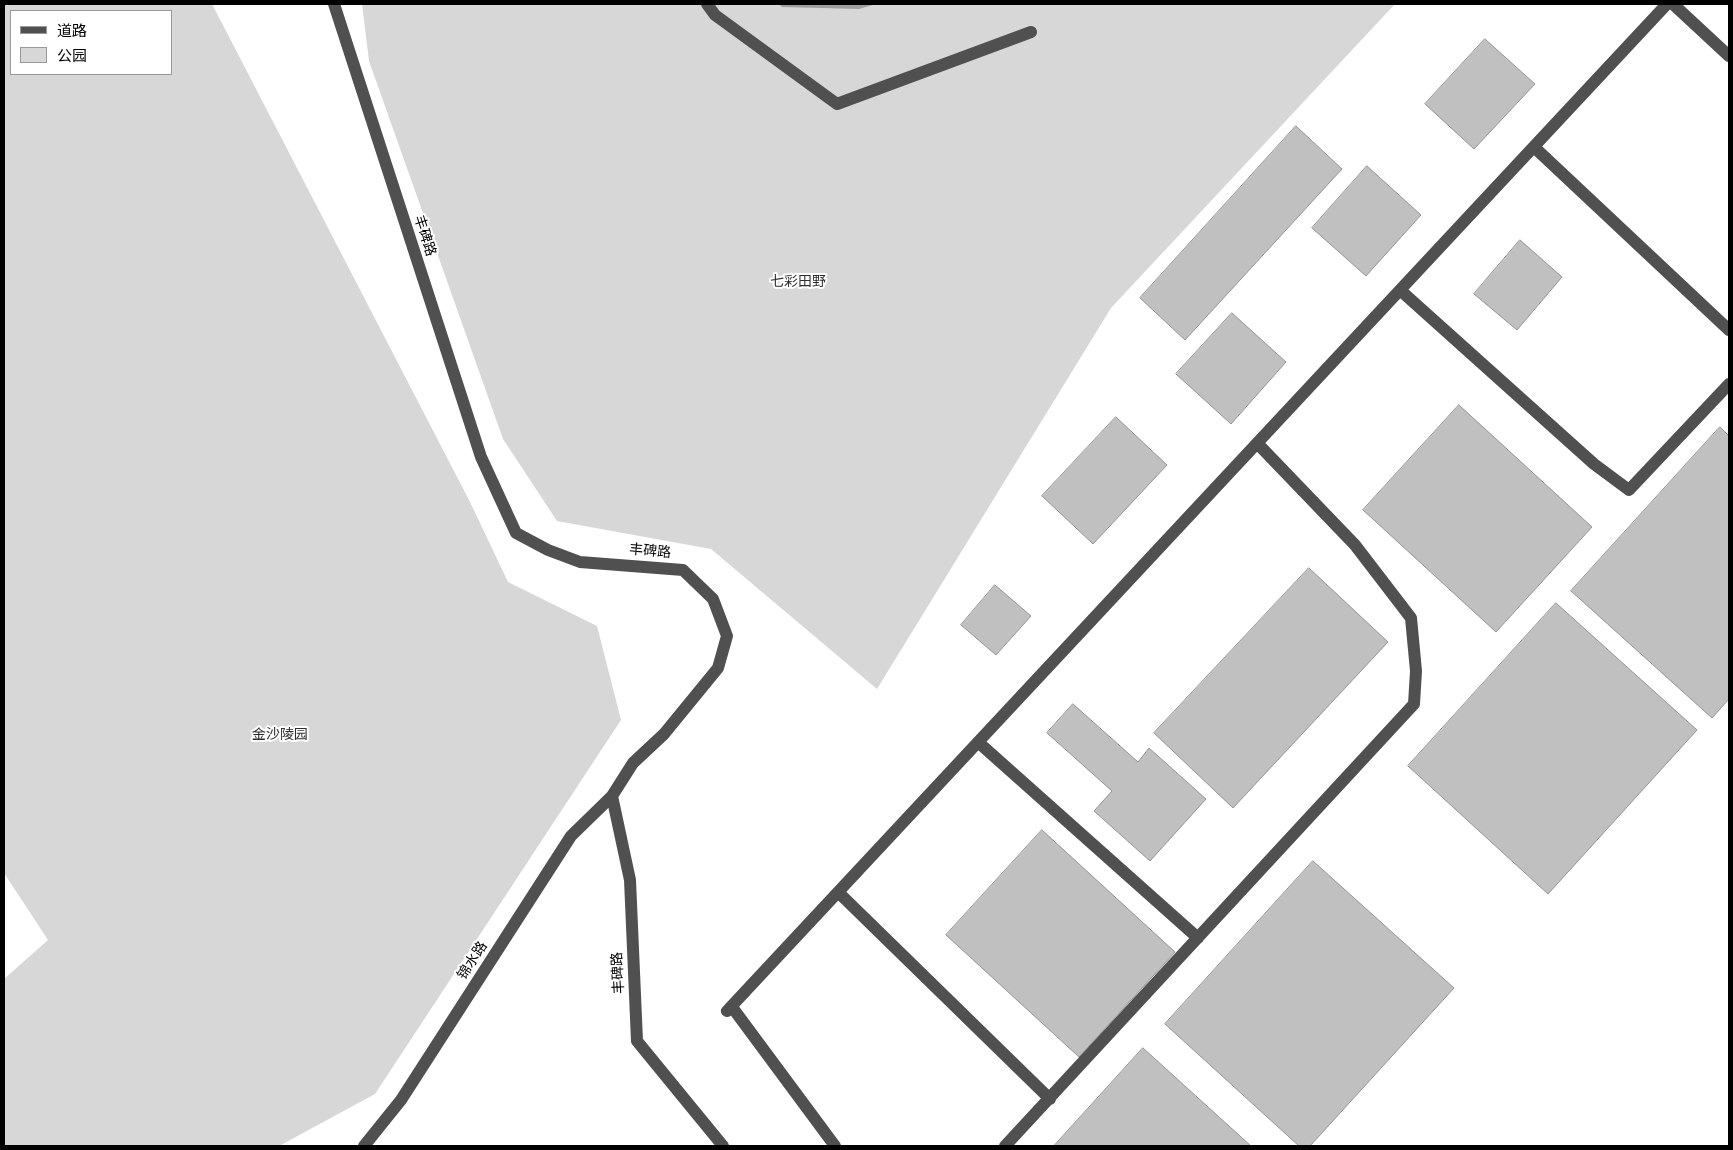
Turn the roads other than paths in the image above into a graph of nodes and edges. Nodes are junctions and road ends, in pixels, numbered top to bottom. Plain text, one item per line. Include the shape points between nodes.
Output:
1 (334, 4) edge
2 (707, 4) edge
3 (1667, 4) edge
4 (1673, 4) edge
5 (1031, 32) dead end
6 (1729, 56) edge
7 (1534, 147) junction
8 (1400, 290) junction
9 (1729, 330) edge
10 (1729, 384) edge
11 (1257, 443) junction
12 (978, 742) junction
13 (612, 796) junction
14 (838, 892) junction
15 (1198, 938) junction
16 (1050, 1099) junction
17 (364, 1146) edge
18 (723, 1146) edge
19 (835, 1146) edge
20 (1005, 1146) edge

1 - 13 street, 丰碑路 via 481,457 516,533 580,562 683,570 712,599 727,636 718,668 664,734 634,762
2 - 5 street via 715,15 837,104
3 - 7 street
4 - 6 street
7 - 8 street
7 - 9 street
8 - 10 street via 1594,464 1629,490
8 - 11 street
11 - 12 street
11 - 15 street via 1355,545 1411,618 1416,671 1414,704
12 - 14 street
12 - 15 street
13 - 17 street, 锦水路 via 571,836 400,1100
13 - 18 street, 丰碑路 via 630,880 637,1041
14 - 16 street
14 - 19 street via 727,1011 732,1007
15 - 16 street
16 - 20 street

